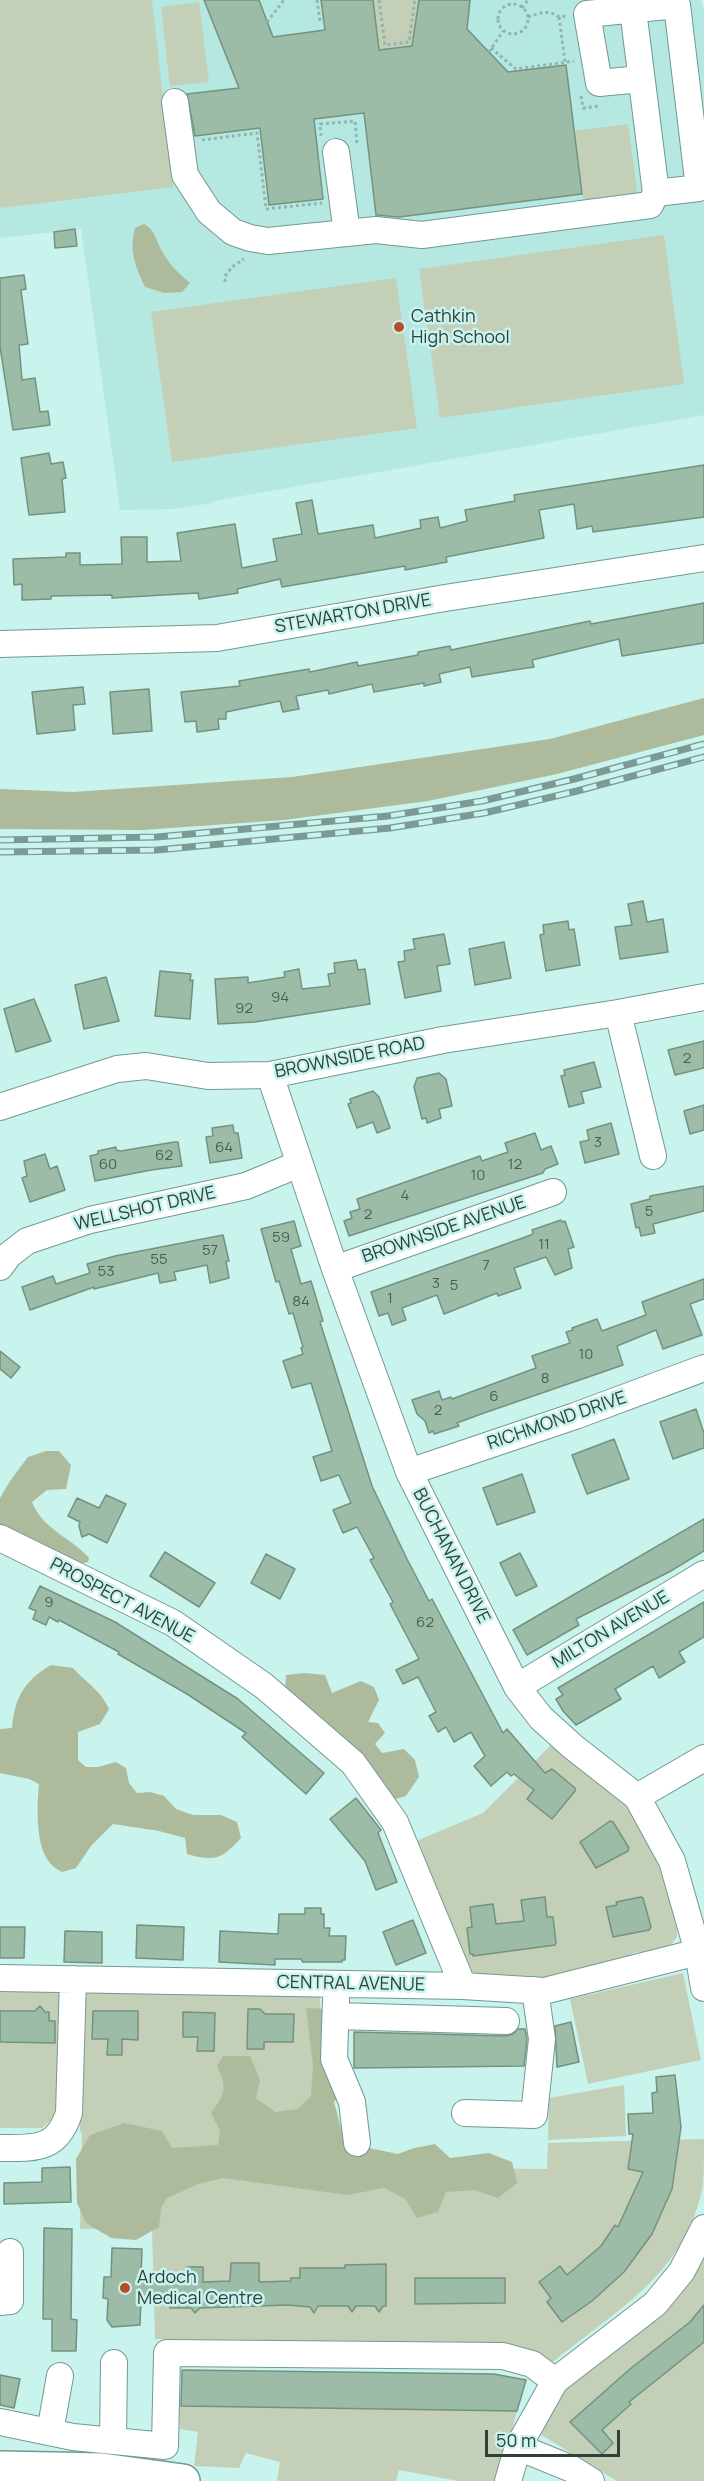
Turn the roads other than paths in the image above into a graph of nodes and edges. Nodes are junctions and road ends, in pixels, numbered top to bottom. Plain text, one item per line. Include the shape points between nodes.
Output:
1 (633, 10) junction
2 (641, 79) junction
3 (176, 102) dead end
4 (339, 151) road end
5 (656, 193) junction
6 (347, 233) junction
7 (704, 558) edge
8 (0, 639) edge
9 (0, 644) edge
10 (0, 652) edge
11 (704, 997) edge
12 (618, 1013) junction
13 (270, 1075) junction
14 (0, 1107) edge
15 (653, 1156) dead end
16 (299, 1164) junction
17 (553, 1192) dead end
18 (0, 1267) edge
19 (335, 1269) junction
20 (704, 1368) edge
21 (409, 1472) junction
22 (0, 1538) edge
23 (704, 1574) edge
24 (517, 1687) junction
25 (704, 1758) edge
26 (637, 1797) junction
27 (698, 1952) junction
28 (0, 1978) edge
29 (74, 1979) junction
30 (335, 1983) junction
31 (464, 1986) junction
32 (704, 1988) edge
33 (535, 1990) junction
34 (337, 2016) junction
35 (506, 2021) dead end
36 (465, 2113) dead end
37 (357, 2143) dead end
38 (0, 2148) edge
39 (704, 2228) edge
40 (10, 2252) dead end
41 (0, 2302) edge
42 (114, 2363) dead end
43 (60, 2376) dead end
44 (555, 2381) junction
45 (0, 2422) edge
46 (61, 2434) junction
47 (113, 2441) junction
48 (518, 2447) junction
49 (0, 2468) edge
50 (168, 2479) edge
51 (508, 2481) edge
52 (591, 2481) edge

1 - 2 street
1 - 2 street via 587,14 599,84
1 - 5 street via 677,5 699,188
2 - 5 street
3 - 6 street via 186,175 209,212 233,232 268,241
4 - 6 street
5 - 6 street via 650,205 422,236 376,230
7 - 9 street, STEWARTON DRIVE via 217,638
8 - 9 street
9 - 10 street
11 - 12 street, BROWNSIDE ROAD
12 - 13 street, BROWNSIDE ROAD via 443,1040
12 - 15 street
13 - 14 street, BROWNSIDE ROAD via 208,1076 146,1066 117,1069
13 - 16 street, BUCHANAN DRIVE
16 - 18 street, WELLSHOT DRIVE via 246,1186 90,1220 27,1241
16 - 19 street, BUCHANAN DRIVE
17 - 19 street, BROWNSIDE AVENUE
19 - 21 street, BUCHANAN DRIVE
20 - 21 street, RICHMOND DRIVE
21 - 24 street, BUCHANAN DRIVE
22 - 31 street, PROSPECT AVENUE via 173,1623 264,1686 353,1763 395,1822
23 - 24 street, MILTON AVENUE
24 - 26 street, BUCHANAN DRIVE via 541,1718
25 - 26 street
26 - 27 street, BUCHANAN DRIVE via 672,1861
27 - 32 street, BUCHANAN DRIVE
27 - 33 street, CENTRAL AVENUE via 544,1991
28 - 29 street, CENTRAL AVENUE
29 - 30 street, CENTRAL AVENUE
29 - 38 street via 69,2114 64,2130 49,2144
30 - 31 street, CENTRAL AVENUE
30 - 34 street
31 - 33 street, CENTRAL AVENUE
33 - 36 street via 542,2039 534,2115
34 - 35 street
34 - 37 street via 334,2059 352,2102
39 - 44 street via 682,2271 655,2304
40 - 41 street via 10,2301
42 - 47 street
43 - 46 street
44 - 47 street via 532,2364 503,2356 167,2353 165,2446
44 - 48 street
45 - 46 street
46 - 47 street
48 - 51 street
48 - 52 street
49 - 50 main road via 102,2470

